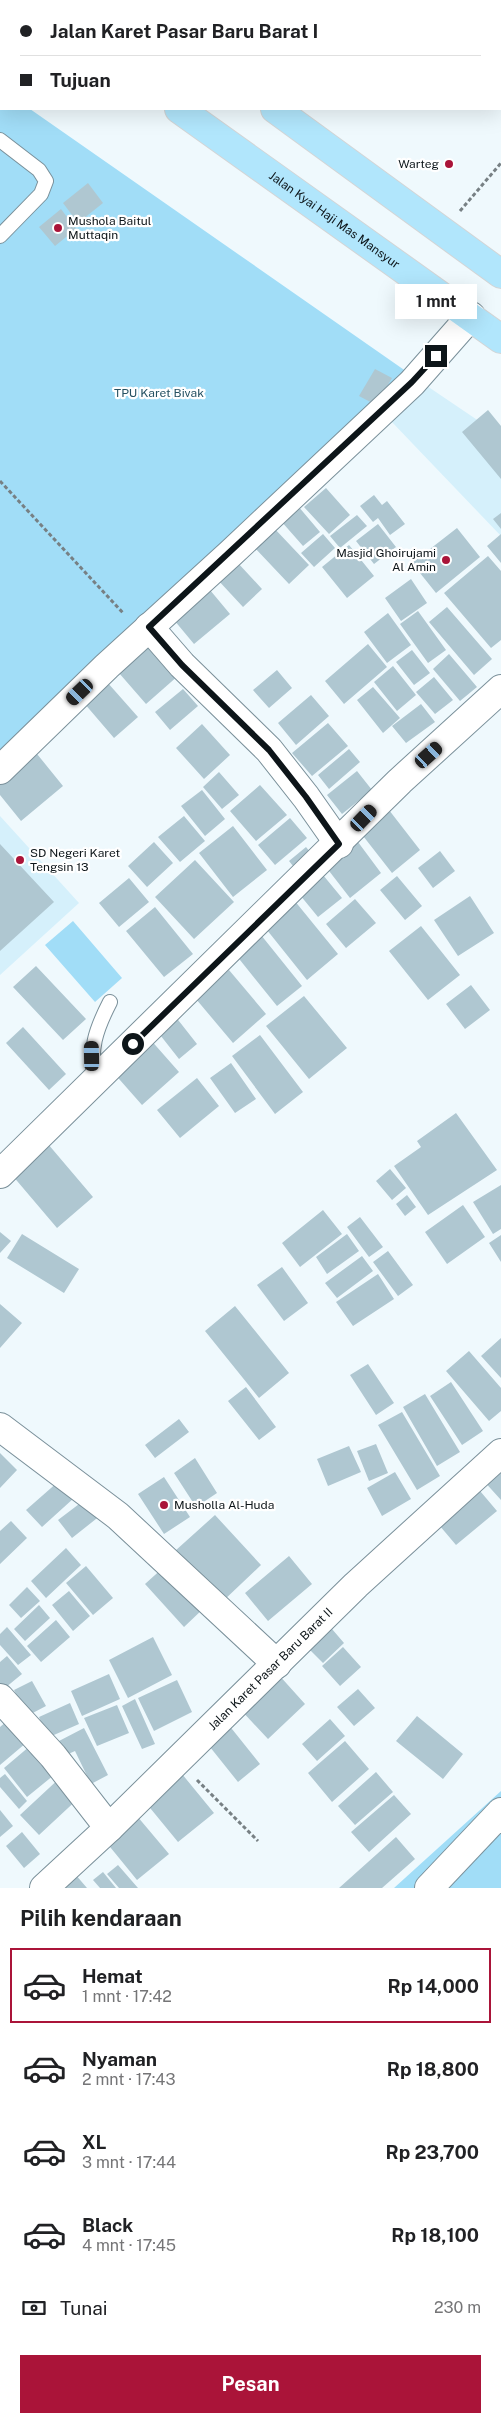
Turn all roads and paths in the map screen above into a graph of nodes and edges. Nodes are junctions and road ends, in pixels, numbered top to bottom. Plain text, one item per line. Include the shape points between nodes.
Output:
1 (276, 110) edge
2 (181, 112) edge
3 (0, 140) edge
4 (501, 163) edge
5 (444, 230) junction
6 (0, 236) edge
7 (501, 274) edge
8 (470, 316) junction
9 (501, 339) edge
10 (0, 481) edge
11 (124, 614) dead end
12 (149, 627) junction
13 (501, 689) edge
14 (0, 770) edge
15 (339, 844) junction
16 (110, 1002) dead end
17 (96, 1081) junction
18 (1, 1172) edge
19 (0, 1428) edge
20 (501, 1453) edge
21 (277, 1664) junction
22 (2, 1704) edge
23 (178, 1758) junction
24 (501, 1812) edge
25 (109, 1828) junction
26 (258, 1841) dead end
27 (44, 1888) edge
28 (429, 1888) edge

1 - 5 main road
2 - 8 main road, Jalan Kyai Haji Mas Mansyur
3 - 6 lane via 39,170 46,181 41,194
4 - 5 path
5 - 7 main road
8 - 9 main road, Jalan Kyai Haji Mas Mansyur
8 - 12 street via 412,382
10 - 11 path
12 - 14 street
12 - 15 street via 182,665 269,750
13 - 15 street via 400,781
15 - 17 street
16 - 17 lane via 92,1045 92,1068
17 - 18 street
19 - 21 street via 118,1516
20 - 21 street, Jalan Karet Pasar Baru Barat II via 356,1585
21 - 23 street, Jalan Karet Pasar Baru Barat II
22 - 25 street via 53,1756
23 - 25 street, Jalan Karet Pasar Baru Barat II
23 - 26 path
24 - 28 street
25 - 27 street, Jalan Karet Pasar Baru Barat II

